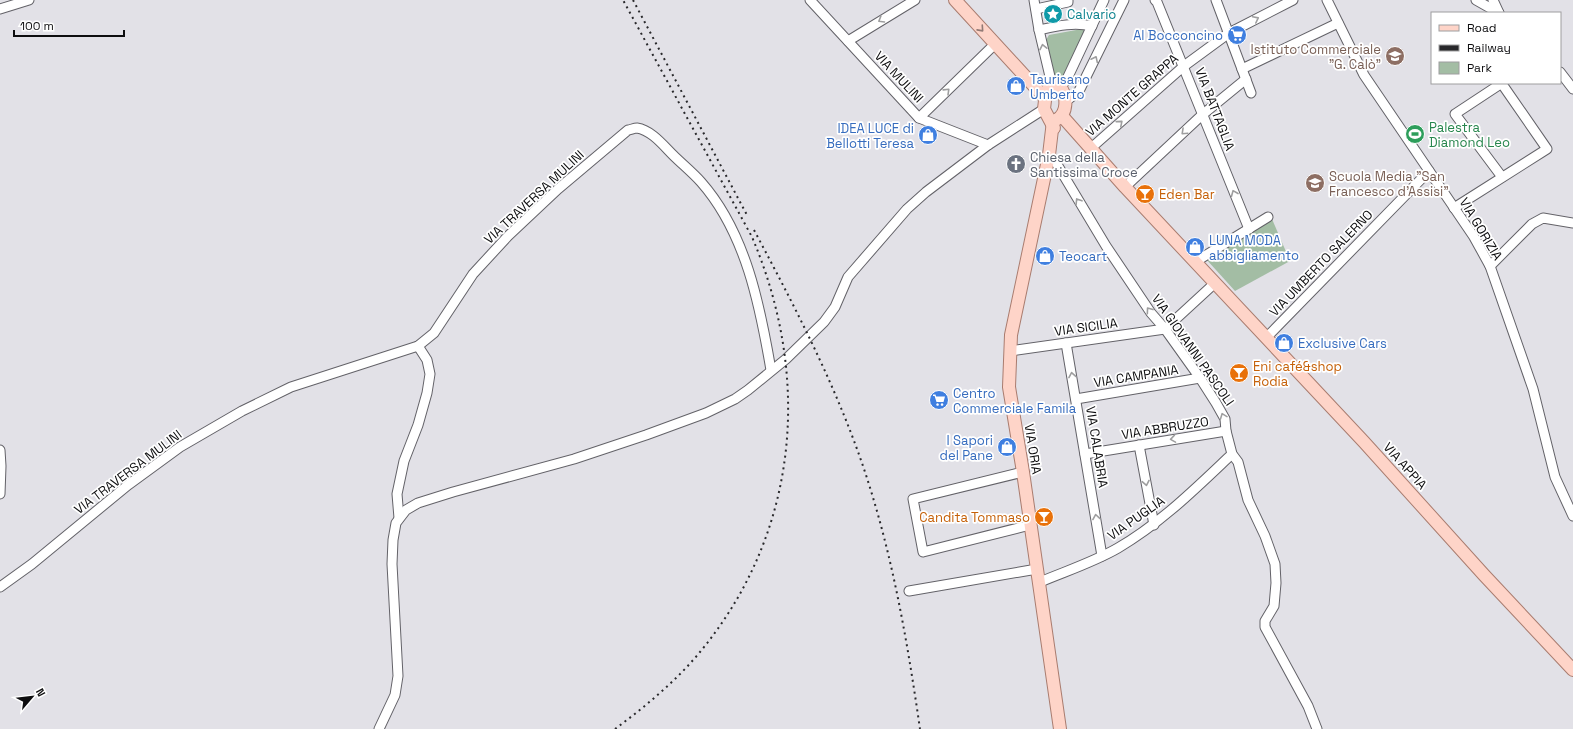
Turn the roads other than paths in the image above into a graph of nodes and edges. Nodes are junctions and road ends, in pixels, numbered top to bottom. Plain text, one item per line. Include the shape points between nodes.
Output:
1 (29, 0) edge
2 (810, 0) edge
3 (915, 0) edge
4 (955, 0) edge
5 (1068, 0) edge
6 (1104, 0) edge
7 (1124, 0) edge
8 (1155, 0) edge
9 (1216, 0) edge
10 (1292, 0) edge
11 (1327, 0) edge
12 (1476, 0) edge
13 (1493, 0) edge
14 (1035, 4) edge
15 (0, 9) edge
16 (1497, 12) edge
17 (1499, 12) edge
18 (1338, 23) junction
19 (1092, 26) junction
20 (1039, 30) junction
21 (1229, 33) junction
22 (848, 41) junction
23 (995, 44) junction
24 (1184, 66) junction
25 (1242, 69) junction
26 (1561, 73) edge
27 (1246, 79) junction
28 (1500, 84) edge
29 (1503, 84) edge
30 (1055, 86) junction
31 (1573, 88) edge
32 (1252, 93) dead end
33 (1042, 99) junction
34 (1065, 102) junction
35 (1202, 115) junction
36 (919, 118) junction
37 (1055, 121) junction
38 (988, 145) junction
39 (1090, 149) junction
40 (1049, 155) junction
41 (1429, 171) junction
42 (1502, 177) junction
43 (1125, 187) junction
44 (1454, 208) junction
45 (1268, 216) dead end
46 (1573, 222) edge
47 (1249, 229) junction
48 (1195, 262) junction
49 (1490, 266) junction
50 (1215, 283) junction
51 (1165, 329) junction
52 (1266, 338) junction
53 (1066, 343) junction
54 (418, 346) junction
55 (1010, 351) junction
56 (771, 370) junction
57 (1200, 378) junction
58 (1076, 399) junction
59 (1226, 431) junction
60 (1138, 445) junction
61 (0, 450) edge
62 (1085, 454) junction
63 (1232, 454) junction
64 (1023, 472) junction
65 (0, 494) edge
66 (1573, 516) edge
67 (399, 518) junction
68 (1030, 525) junction
69 (1154, 525) junction
70 (1102, 556) junction
71 (1037, 568) junction
72 (1040, 582) junction
73 (0, 587) edge
74 (909, 591) dead end
75 (1573, 670) edge
76 (379, 729) edge
77 (1060, 729) edge
78 (1317, 729) edge

1 - 15 street
2 - 22 street, VIA MULINI
3 -> 22 street
4 -> 23 main road
5 - 14 street
6 - 19 street
34 -> 7 street via 1079,91
8 - 24 street, VIA BATTAGLIA
9 - 21 street
21 -> 10 street, VIA MONTE GRAPPA
11 - 18 street, VIA GORIZIA
12 - 16 street
13 - 17 street
14 - 20 street
18 - 25 street
18 - 41 street, VIA GORIZIA via 1364,75
19 - 20 street via 1063,25
19 - 30 street via 1066,81
30 -> 20 street
21 - 24 street, VIA MONTE GRAPPA
21 - 25 street
22 - 36 street, VIA MULINI
23 - 33 main road
36 -> 23 street
24 - 35 street, VIA BATTAGLIA
39 -> 24 street, VIA MONTE GRAPPA
25 - 27 street
26 - 31 street
27 - 32 street
27 - 35 street
28 - 42 street via 1455,114
29 - 42 street via 1547,149
30 - 33 main road via 1046,92
30 - 34 main road via 1063,91
33 - 37 main road via 1047,115
33 - 38 street
34 - 37 main road via 1065,110
35 -> 43 street
47 -> 35 street, VIA BATTAGLIA
36 - 38 street, VIA MULINI
37 - 39 main road, VIA APPIA
37 - 40 main road, VIA ORIA
38 - 56 street via 907,209 848,277 835,307 824,322
39 - 43 main road, VIA APPIA
51 -> 40 street, VIA GIOVANNI PASCOLI via 1138,295
40 - 55 main road, VIA ORIA via 1011,335
41 - 44 street, VIA GORIZIA
41 - 52 street, VIA UMBERTO SALERNO
42 - 44 street
43 - 48 main road, VIA APPIA
44 - 49 street, VIA GORIZIA
45 - 47 street
46 - 49 street via 1543,218 1537,221
47 - 48 street
48 - 50 main road, VIA APPIA
49 - 66 street, VIA GORIZIA via 1533,389 1555,477
50 - 51 street
50 - 52 main road, VIA APPIA
51 - 53 street, VIA SICILIA
51 - 57 street, VIA GIOVANNI PASCOLI
52 - 75 main road, VIA APPIA
53 - 55 street, VIA SICILIA
58 -> 53 street, VIA CALABRIA
54 - 56 street, VIA TRAVERSA MULINI via 434,332 473,274 508,236 558,189 628,130 637,128 658,140 701,182 717,203 744,256 757,298
54 - 67 street via 427,360 430,374 418,425 404,461 397,494
54 - 73 street, VIA TRAVERSA MULINI via 291,387 242,411 180,447
55 - 64 main road, VIA ORIA via 1010,400
56 - 67 street via 742,395 706,413 574,459 418,503
57 - 58 street, VIA CAMPANIA
59 -> 57 street, VIA GIOVANNI PASCOLI via 1225,419
58 - 62 street, VIA CALABRIA
59 -> 60 street, VIA ABBRUZZO
59 - 63 street, VIA GIOVANNI PASCOLI
60 - 62 street, VIA ABBRUZZO
60 -> 69 street
61 - 65 street
70 -> 62 street, VIA CALABRIA
63 - 69 street, VIA PUGLIA
63 - 78 street, VIA GIOVANNI PASCOLI via 1238,462 1248,500 1275,564 1274,606 1265,621 1265,628 1308,706
64 - 68 main road, VIA ORIA
64 - 68 street via 913,499 923,552
67 - 76 street via 394,530 392,564 398,676 395,695
68 - 71 main road, VIA ORIA
69 - 70 street, VIA PUGLIA
70 - 72 street, VIA PUGLIA
71 - 72 main road, VIA ORIA
71 - 74 street
72 - 77 main road, VIA ORIA

